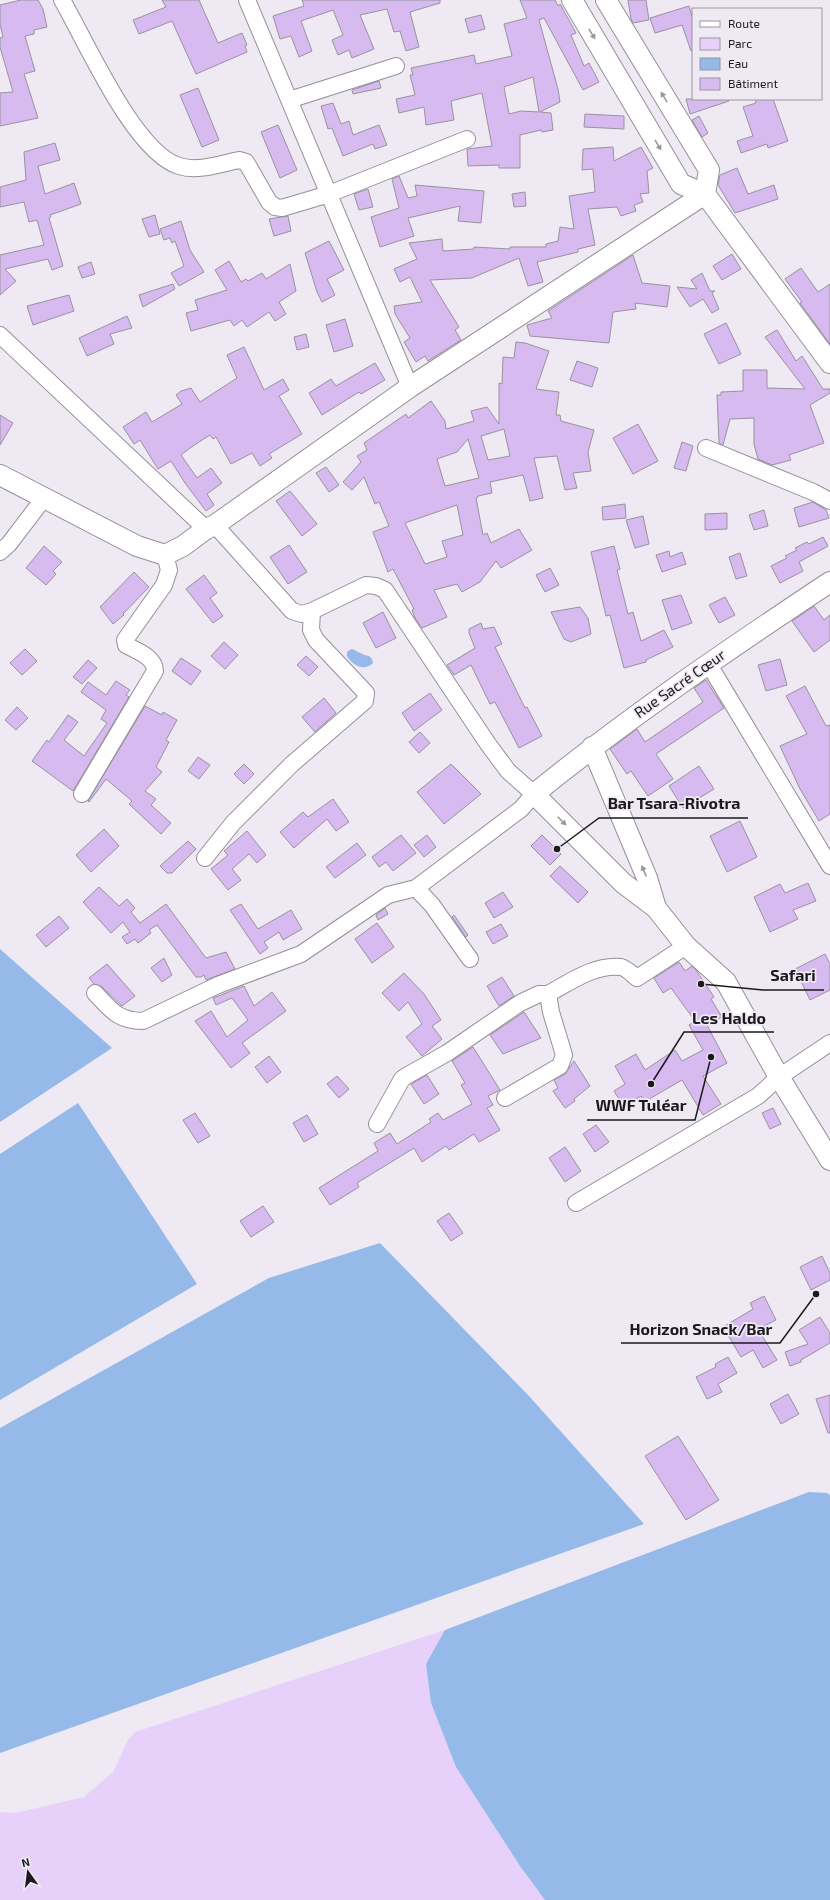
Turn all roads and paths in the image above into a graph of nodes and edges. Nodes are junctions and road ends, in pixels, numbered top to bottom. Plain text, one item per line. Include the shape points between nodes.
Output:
1 (62, 0) edge
2 (247, 0) edge
3 (572, 0) edge
4 (606, 0) edge
5 (396, 66) dead end
6 (289, 100) junction
7 (467, 139) dead end
8 (329, 194) junction
9 (705, 194) junction
10 (0, 335) edge
11 (830, 364) edge
12 (410, 387) junction
13 (706, 448) dead end
14 (0, 475) edge
15 (44, 498) junction
16 (830, 501) edge
17 (211, 527) junction
18 (0, 552) edge
19 (165, 555) junction
20 (830, 582) edge
21 (312, 611) junction
22 (708, 664) junction
23 (592, 747) junction
24 (82, 794) dead end
25 (534, 794) junction
26 (205, 858) dead end
27 (830, 866) edge
28 (416, 888) junction
29 (656, 908) junction
30 (686, 946) junction
31 (470, 960) dead end
32 (96, 993) dead end
33 (548, 994) junction
34 (830, 1043) edge
35 (779, 1077) junction
36 (505, 1098) dead end
37 (377, 1124) dead end
38 (830, 1160) edge
39 (576, 1203) dead end

1 - 8 street via 119,104 150,146 165,160 195,169 239,160 246,162 269,202 275,207 282,208
2 - 6 street
3 -> 9 street via 681,184
9 -> 4 street via 708,170
5 - 6 street
6 - 8 street
7 - 8 street
8 - 12 street
9 - 11 street
9 - 12 street
10 - 17 street
12 - 17 street
13 - 16 street
14 - 15 street
15 - 18 street
15 - 19 street via 137,546
17 - 19 street
17 - 21 street via 292,611 302,614
19 - 24 street via 169,570 164,585 125,640 126,645 155,664 155,671
20 - 22 street, Rue Sacré Cœur
21 - 25 street via 366,585 385,590 488,744 508,771
21 - 26 street via 311,630 316,640 366,693 365,701 292,764 233,822
22 - 23 street, Rue Sacré Cœur
22 - 27 street
23 - 25 street, Rue Sacré Cœur
29 -> 23 street via 647,878
25 - 28 street via 521,809
25 -> 29 street via 623,883
28 - 31 street via 432,905
28 - 32 street via 388,895 301,954 218,985 143,1021 133,1021 115,1014
29 - 30 street
30 - 33 street via 637,978 623,967 601,968
30 - 35 street via 726,982
33 - 36 street via 564,1055 560,1066
33 - 37 street via 539,994 520,1003 402,1079
34 - 35 street
35 - 38 street
35 - 39 street via 758,1096

